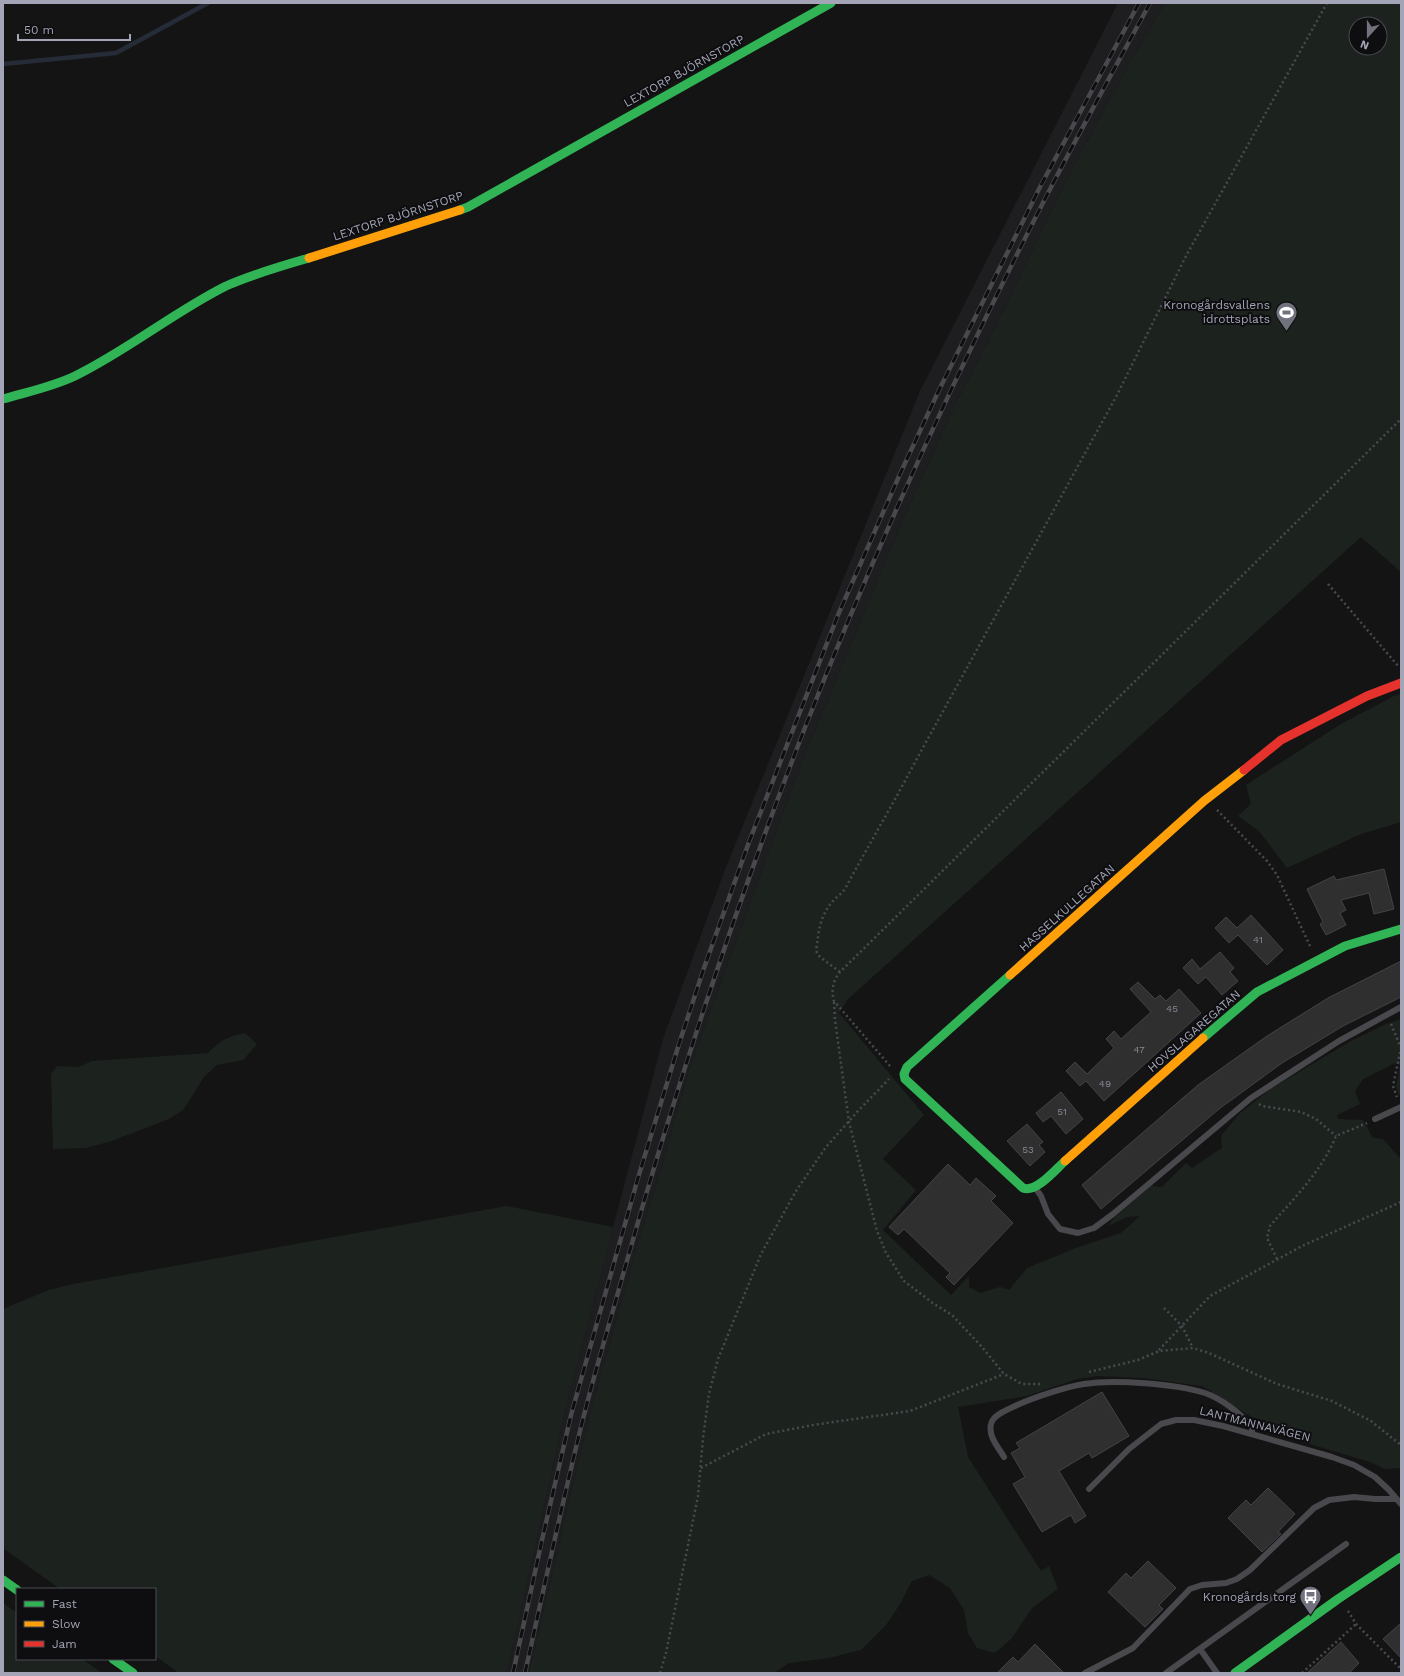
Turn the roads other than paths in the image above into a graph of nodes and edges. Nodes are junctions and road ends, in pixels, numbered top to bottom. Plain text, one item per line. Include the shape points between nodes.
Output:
1 (831, 3) edge
2 (3, 399) edge
3 (1401, 683) edge
4 (1401, 929) edge
5 (1401, 1008) edge
6 (1401, 1107) edge
7 (1375, 1119) road end
8 (1031, 1189) junction
9 (1252, 1434) junction
10 (1004, 1457) dead end
11 (1089, 1489) dead end
12 (1396, 1499) junction
13 (1401, 1504) edge
14 (1346, 1544) dead end
15 (1401, 1557) edge
16 (3, 1580) edge
17 (16, 1589) edge
18 (1200, 1649) junction
19 (114, 1660) edge
20 (133, 1673) edge
21 (1085, 1673) edge
22 (1166, 1673) edge
23 (1217, 1673) edge
24 (1235, 1673) edge

1 - 2 street, LEXTORP BJÖRNSTORP via 468,207 247,277 220,288 82,372
3 - 8 street, HASSELKULLEGATAN via 1367,696 1281,740 1204,801 900,1073 1023,1188
4 - 8 street, HOVSLAGAREGATAN via 1345,946 1257,992
5 - 8 lane via 1339,1040 1250,1098 1094,1228 1078,1234 1060,1230 1048,1214 1040,1196
6 - 7 lane
9 - 10 lane via 1252,1426 1244,1418 1206,1394 1186,1388 1154,1384 1084,1384 1022,1403 1000,1413 992,1422 990,1433
9 - 11 lane, LANTMANNAVÄGEN via 1194,1420 1176,1420 1161,1424 1129,1450
9 - 12 lane, LANTMANNAVÄGEN via 1354,1465 1375,1477
12 - 13 lane, LANTMANNAVÄGEN
12 - 21 lane via 1342,1497 1314,1508 1237,1580 1190,1589 1132,1648
14 - 18 lane
15 - 24 street
16 - 17 street
18 - 22 lane
18 - 23 lane
19 - 20 street

